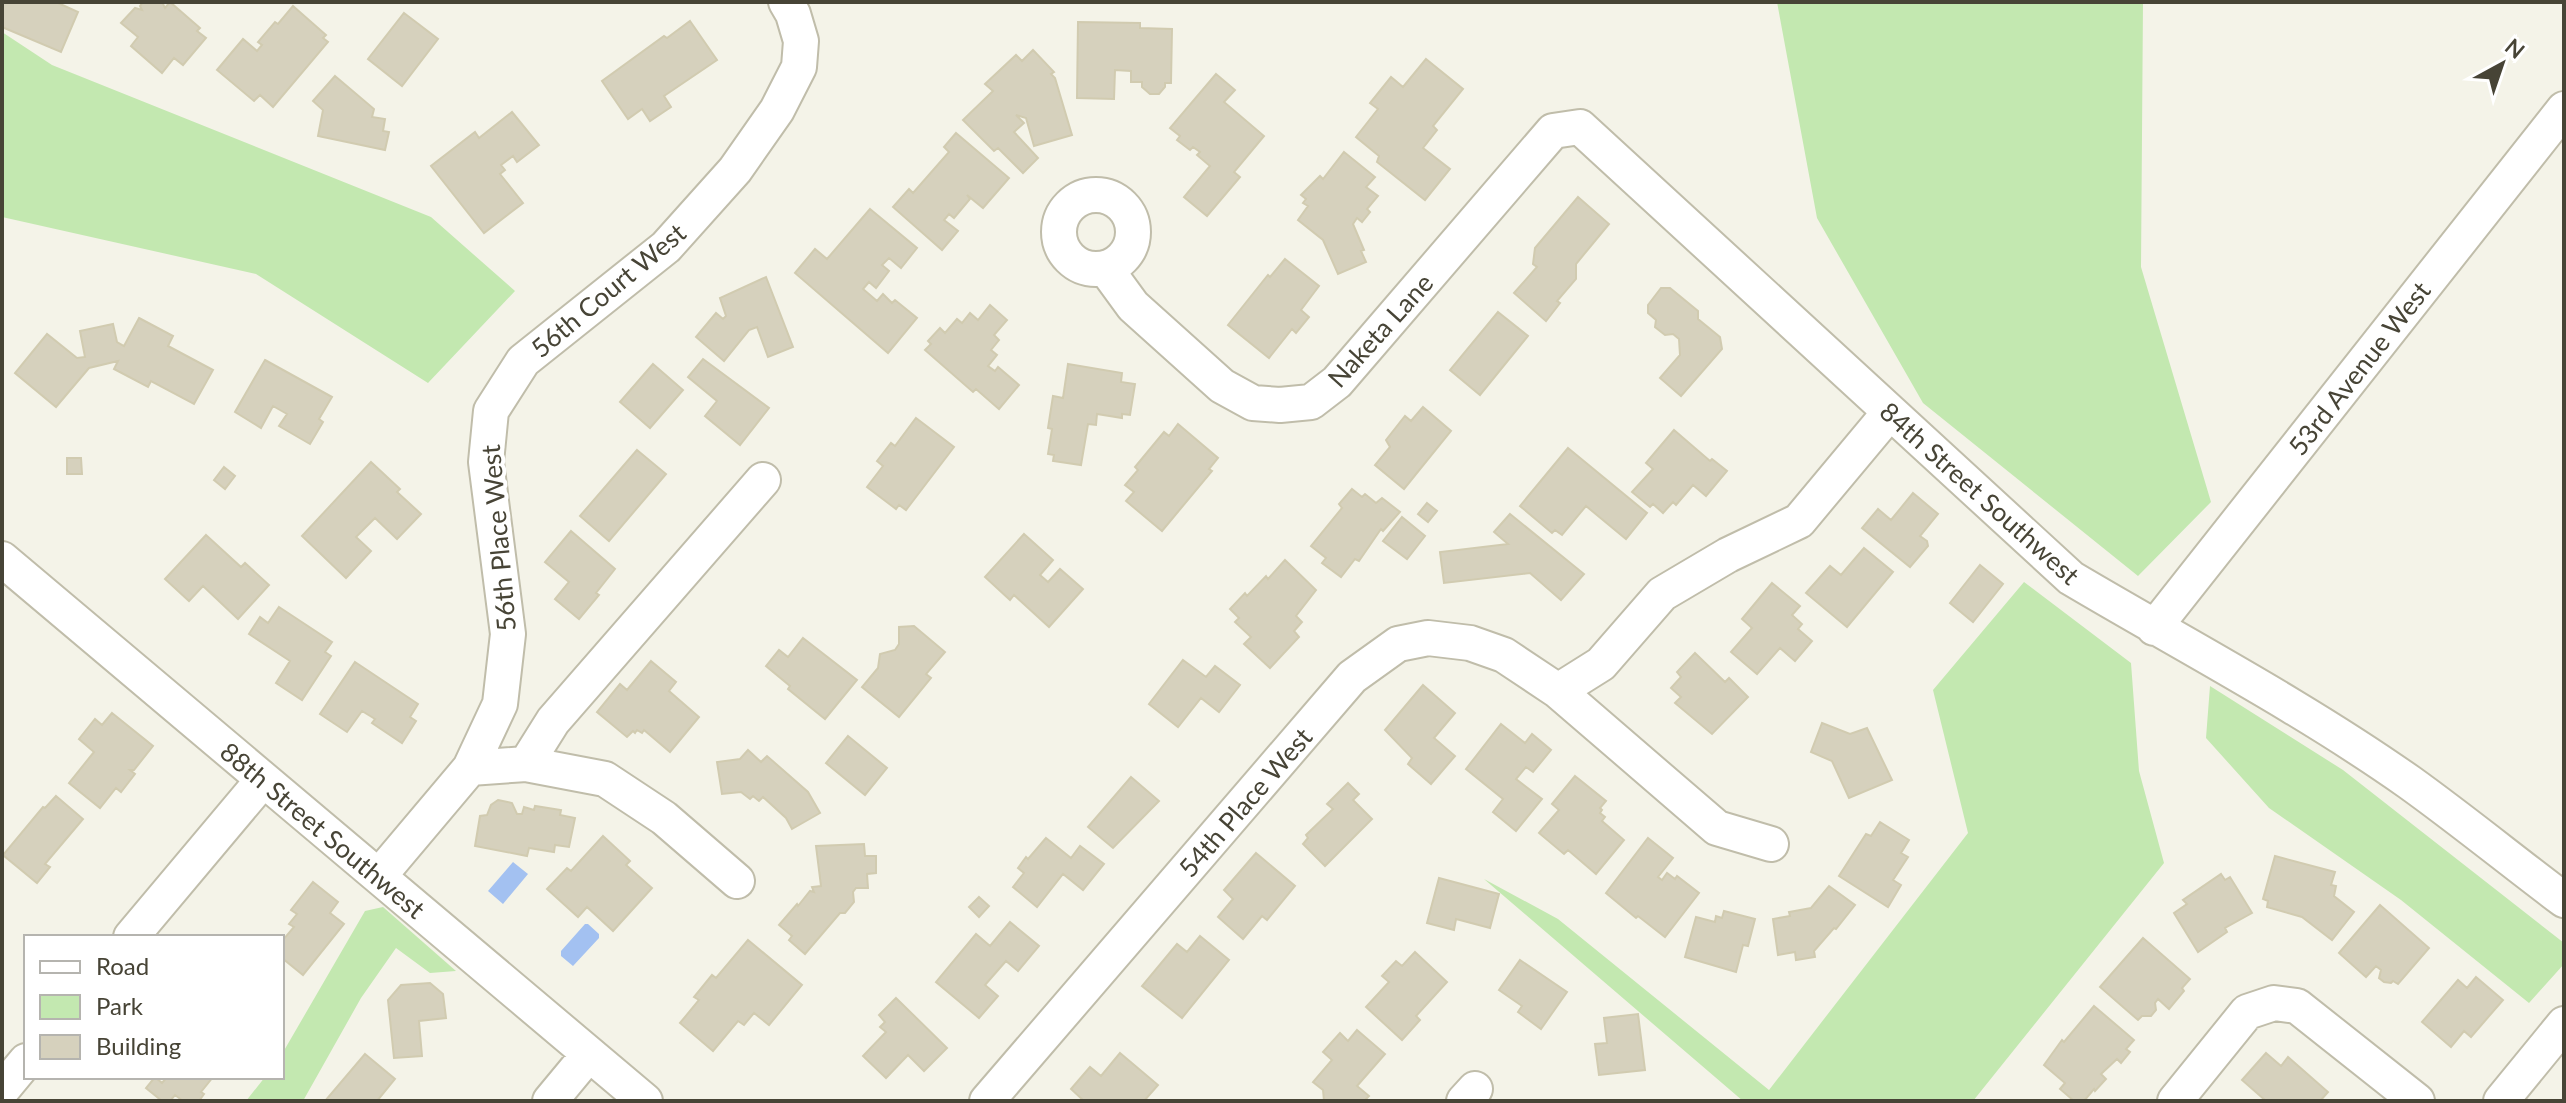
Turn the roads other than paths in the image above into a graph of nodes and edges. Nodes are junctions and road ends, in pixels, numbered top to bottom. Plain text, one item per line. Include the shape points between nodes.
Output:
1 (789, 8) edge
2 (2564, 109) edge
3 (1553, 131) joint
4 (1106, 269) dead end
5 (523, 361) joint
6 (1890, 412) junction
7 (763, 480) dead end
8 (2, 559) edge
9 (2154, 628) junction
10 (1558, 691) junction
11 (526, 764) junction
12 (470, 768) junction
13 (262, 781) junction
14 (1771, 844) dead end
15 (379, 876) junction
16 (737, 881) dead end
17 (2564, 900) edge
18 (133, 935) edge
19 (2564, 1024) edge
20 (589, 1054) junction
21 (24, 1063) edge
22 (2, 1090) edge
23 (550, 1101) edge
24 (645, 1101) edge
25 (987, 1101) edge
26 (2175, 1101) edge
27 (2417, 1101) edge
28 (2501, 1101) edge

1 - 5 street, 56th Court West via 801,41 799,67 777,110 735,170 666,247
2 - 9 street, 53rd Avenue West
3 - 4 street, Naketa Lane via 1337,382 1311,402 1253,403 1222,386 1133,306
3 - 6 street, 84th Street Southwest via 1580,127
5 - 12 street, 56th Place West via 491,411 486,462 508,634 500,704
6 - 9 street, 84th Street Southwest via 2071,578
6 - 10 street via 1799,521 1662,594 1601,664
7 - 11 street via 553,721
8 - 13 street, 88th Street Southwest
9 - 17 street, 84th Street Southwest via 2223,664 2408,782
10 - 14 street, 54th Place West via 1717,828
10 - 25 street, 54th Place West via 1504,655 1470,643 1428,638 1398,644 1352,677
11 - 12 street
11 - 16 street via 605,779 664,818
12 - 15 street, 56th Place West
13 - 15 street, 88th Street Southwest
13 - 18 street
15 - 20 street, 88th Street Southwest
19 - 28 street
20 - 23 street
20 - 24 street, 88th Street Southwest
21 - 22 street
26 - 27 street via 2247,1012 2274,1003 2297,1006

